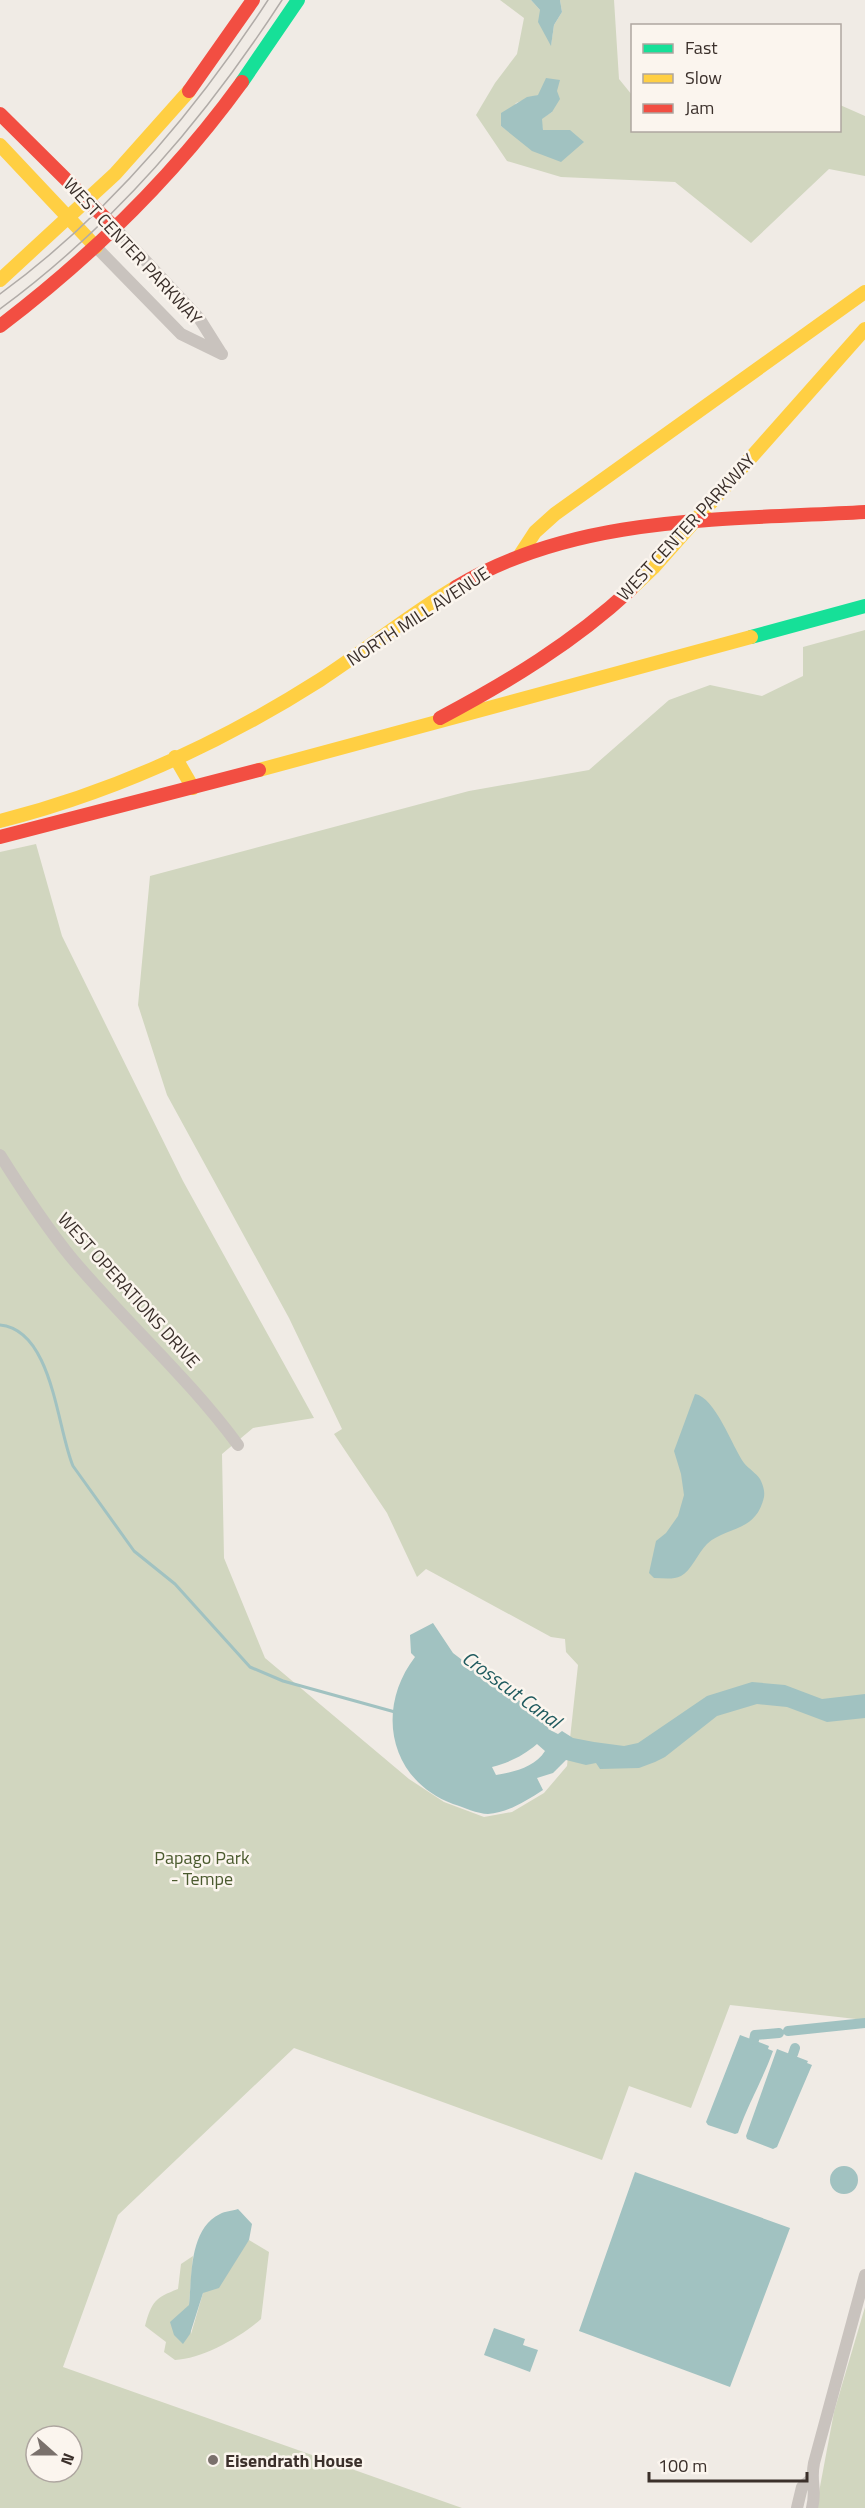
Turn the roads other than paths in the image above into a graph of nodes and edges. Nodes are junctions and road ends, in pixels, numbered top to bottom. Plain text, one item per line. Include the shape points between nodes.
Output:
1 (253, 0) edge
2 (298, 0) edge
3 (0, 114) edge
4 (0, 145) edge
5 (88, 201) junction
6 (70, 218) junction
7 (115, 228) junction
8 (96, 247) junction
9 (0, 280) edge
10 (865, 292) edge
11 (0, 326) edge
12 (865, 329) edge
13 (865, 512) edge
14 (520, 555) junction
15 (865, 606) edge
16 (418, 729) junction
17 (175, 757) junction
18 (193, 788) junction
19 (0, 821) edge
20 (0, 837) edge
21 (0, 1155) edge
22 (238, 1445) dead end
23 (865, 2274) edge
24 (810, 2480) junction
25 (797, 2508) edge
26 (812, 2508) edge

1 - 5 main road via 179,104
2 - 7 main road via 209,128
3 - 5 main road, WEST CENTER PARKWAY
4 - 6 main road, WEST CENTER PARKWAY
5 - 6 main road
5 - 7 main road, WEST CENTER PARKWAY
6 - 8 main road, WEST CENTER PARKWAY
6 - 9 main road
7 - 8 main road
7 - 8 street, WEST CENTER PARKWAY via 199,318 222,354 181,334
8 - 11 main road
10 - 14 main road via 555,514 535,532
12 - 16 main road, WEST CENTER PARKWAY via 618,601 558,649 506,683
13 - 14 main road, NORTH MILL AVENUE via 673,524 570,541
14 - 17 main road, NORTH MILL AVENUE via 462,585 268,712
15 - 16 main road
16 - 18 main road
17 - 18 main road
17 - 19 main road, NORTH MILL AVENUE via 67,803
18 - 20 main road
21 - 22 street, WEST OPERATIONS DRIVE via 42,1221 72,1258 197,1393
23 - 24 street
24 - 25 street via 802,2487
24 - 26 street via 816,2492

